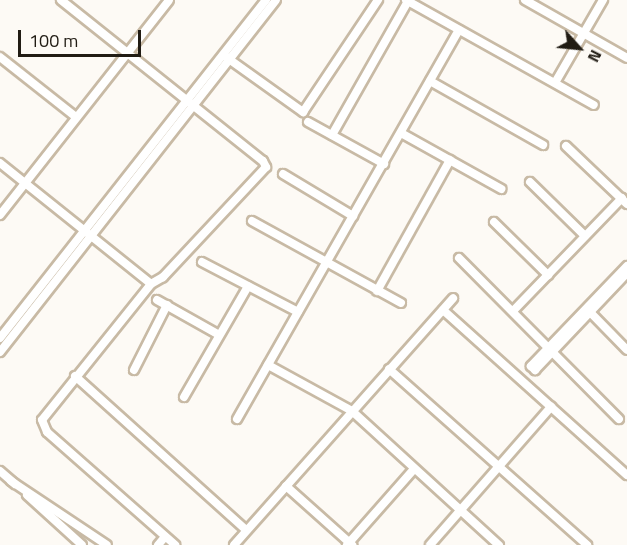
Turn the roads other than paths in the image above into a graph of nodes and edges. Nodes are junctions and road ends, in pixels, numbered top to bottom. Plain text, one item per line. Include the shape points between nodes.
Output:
1 (61, 0) edge
2 (169, 0) edge
3 (266, 0) edge
4 (276, 0) edge
5 (378, 0) edge
6 (407, 0) edge
7 (525, 0) edge
8 (603, 0) edge
9 (459, 30) junction
10 (584, 34) junction
11 (128, 52) junction
12 (0, 57) edge
13 (226, 57) junction
14 (627, 58) edge
15 (429, 81) junction
16 (555, 81) junction
17 (190, 104) junction
18 (594, 105) dead end
19 (76, 117) junction
20 (308, 122) dead end
21 (401, 133) junction
22 (332, 135) junction
23 (543, 145) dead end
24 (566, 146) dead end
25 (450, 160) junction
26 (0, 163) edge
27 (384, 164) junction
28 (284, 174) dead end
29 (530, 182) dead end
30 (24, 183) junction
31 (501, 189) dead end
32 (624, 201) edge
33 (0, 215) edge
34 (353, 216) junction
35 (252, 221) dead end
36 (494, 222) dead end
37 (83, 231) junction
38 (585, 236) junction
39 (90, 238) junction
40 (459, 258) dead end
41 (202, 262) dead end
42 (326, 262) junction
43 (626, 271) edge
44 (548, 275) junction
45 (151, 284) junction
46 (248, 286) junction
47 (377, 291) junction
48 (453, 298) dead end
49 (157, 300) dead end
50 (401, 303) dead end
51 (167, 306) junction
52 (443, 310) junction
53 (588, 310) junction
54 (513, 311) junction
55 (298, 312) junction
56 (219, 335) junction
57 (0, 338) edge
58 (551, 349) junction
59 (627, 350) edge
60 (0, 352) edge
61 (268, 365) junction
62 (389, 369) junction
63 (134, 370) dead end
64 (75, 376) junction
65 (183, 397) dead end
66 (551, 407) junction
67 (352, 411) junction
68 (237, 419) dead end
69 (619, 419) dead end
70 (499, 466) junction
71 (414, 469) junction
72 (0, 471) edge
73 (627, 475) edge
74 (11, 481) junction
75 (286, 486) junction
76 (460, 511) junction
77 (246, 530) junction
78 (165, 537) junction
79 (350, 544) edge
80 (82, 545) edge
81 (107, 545) edge
82 (158, 545) edge
83 (175, 545) edge
84 (234, 545) edge
85 (430, 545) edge
86 (499, 545) edge
87 (587, 545) edge

1 - 11 street
2 - 11 street
3 - 13 street
4 - 13 street
5 - 13 street via 303,112
6 - 9 street
6 - 22 street
7 - 10 street
8 - 10 street
9 - 15 street
9 - 16 street
10 - 14 street
10 - 16 street
11 - 17 street
11 - 19 street
12 - 19 street
13 - 17 street
15 - 21 street
15 - 23 street
16 - 18 street
17 - 37 street
17 - 39 street
17 - 45 street via 263,161 265,172 163,278
19 - 30 street
20 - 22 street
21 - 25 street
21 - 27 street
22 - 27 street
24 - 32 street
25 - 31 street
25 - 47 street
26 - 30 street
27 - 34 street
28 - 34 street
29 - 38 street
30 - 33 street
30 - 37 street
32 - 38 street
34 - 42 street
35 - 42 street
36 - 44 street
37 - 39 street
37 - 57 street
38 - 44 street
39 - 45 street
39 - 60 street
40 - 54 street
41 - 46 street
42 - 47 street
42 - 55 street
43 - 53 street
44 - 54 street
45 - 64 street
46 - 55 street
46 - 56 street
47 - 50 street
48 - 52 street
49 - 51 street
51 - 56 street
51 - 63 street
52 - 62 street
52 - 66 street
53 - 58 street
53 - 59 street
54 - 58 street
55 - 61 street
56 - 65 street
58 - 69 street
61 - 67 street
61 - 68 street
62 - 67 street
62 - 70 street
64 - 77 street
64 - 78 street via 42,424
66 - 70 street
66 - 73 street
67 - 71 street
67 - 75 street
70 - 76 street
70 - 87 street
71 - 76 street
71 - 79 street
72 - 74 street
74 - 80 street
74 - 81 street
75 - 77 street
75 - 79 street
76 - 85 street
76 - 86 street
77 - 84 street
78 - 82 street
78 - 83 street

